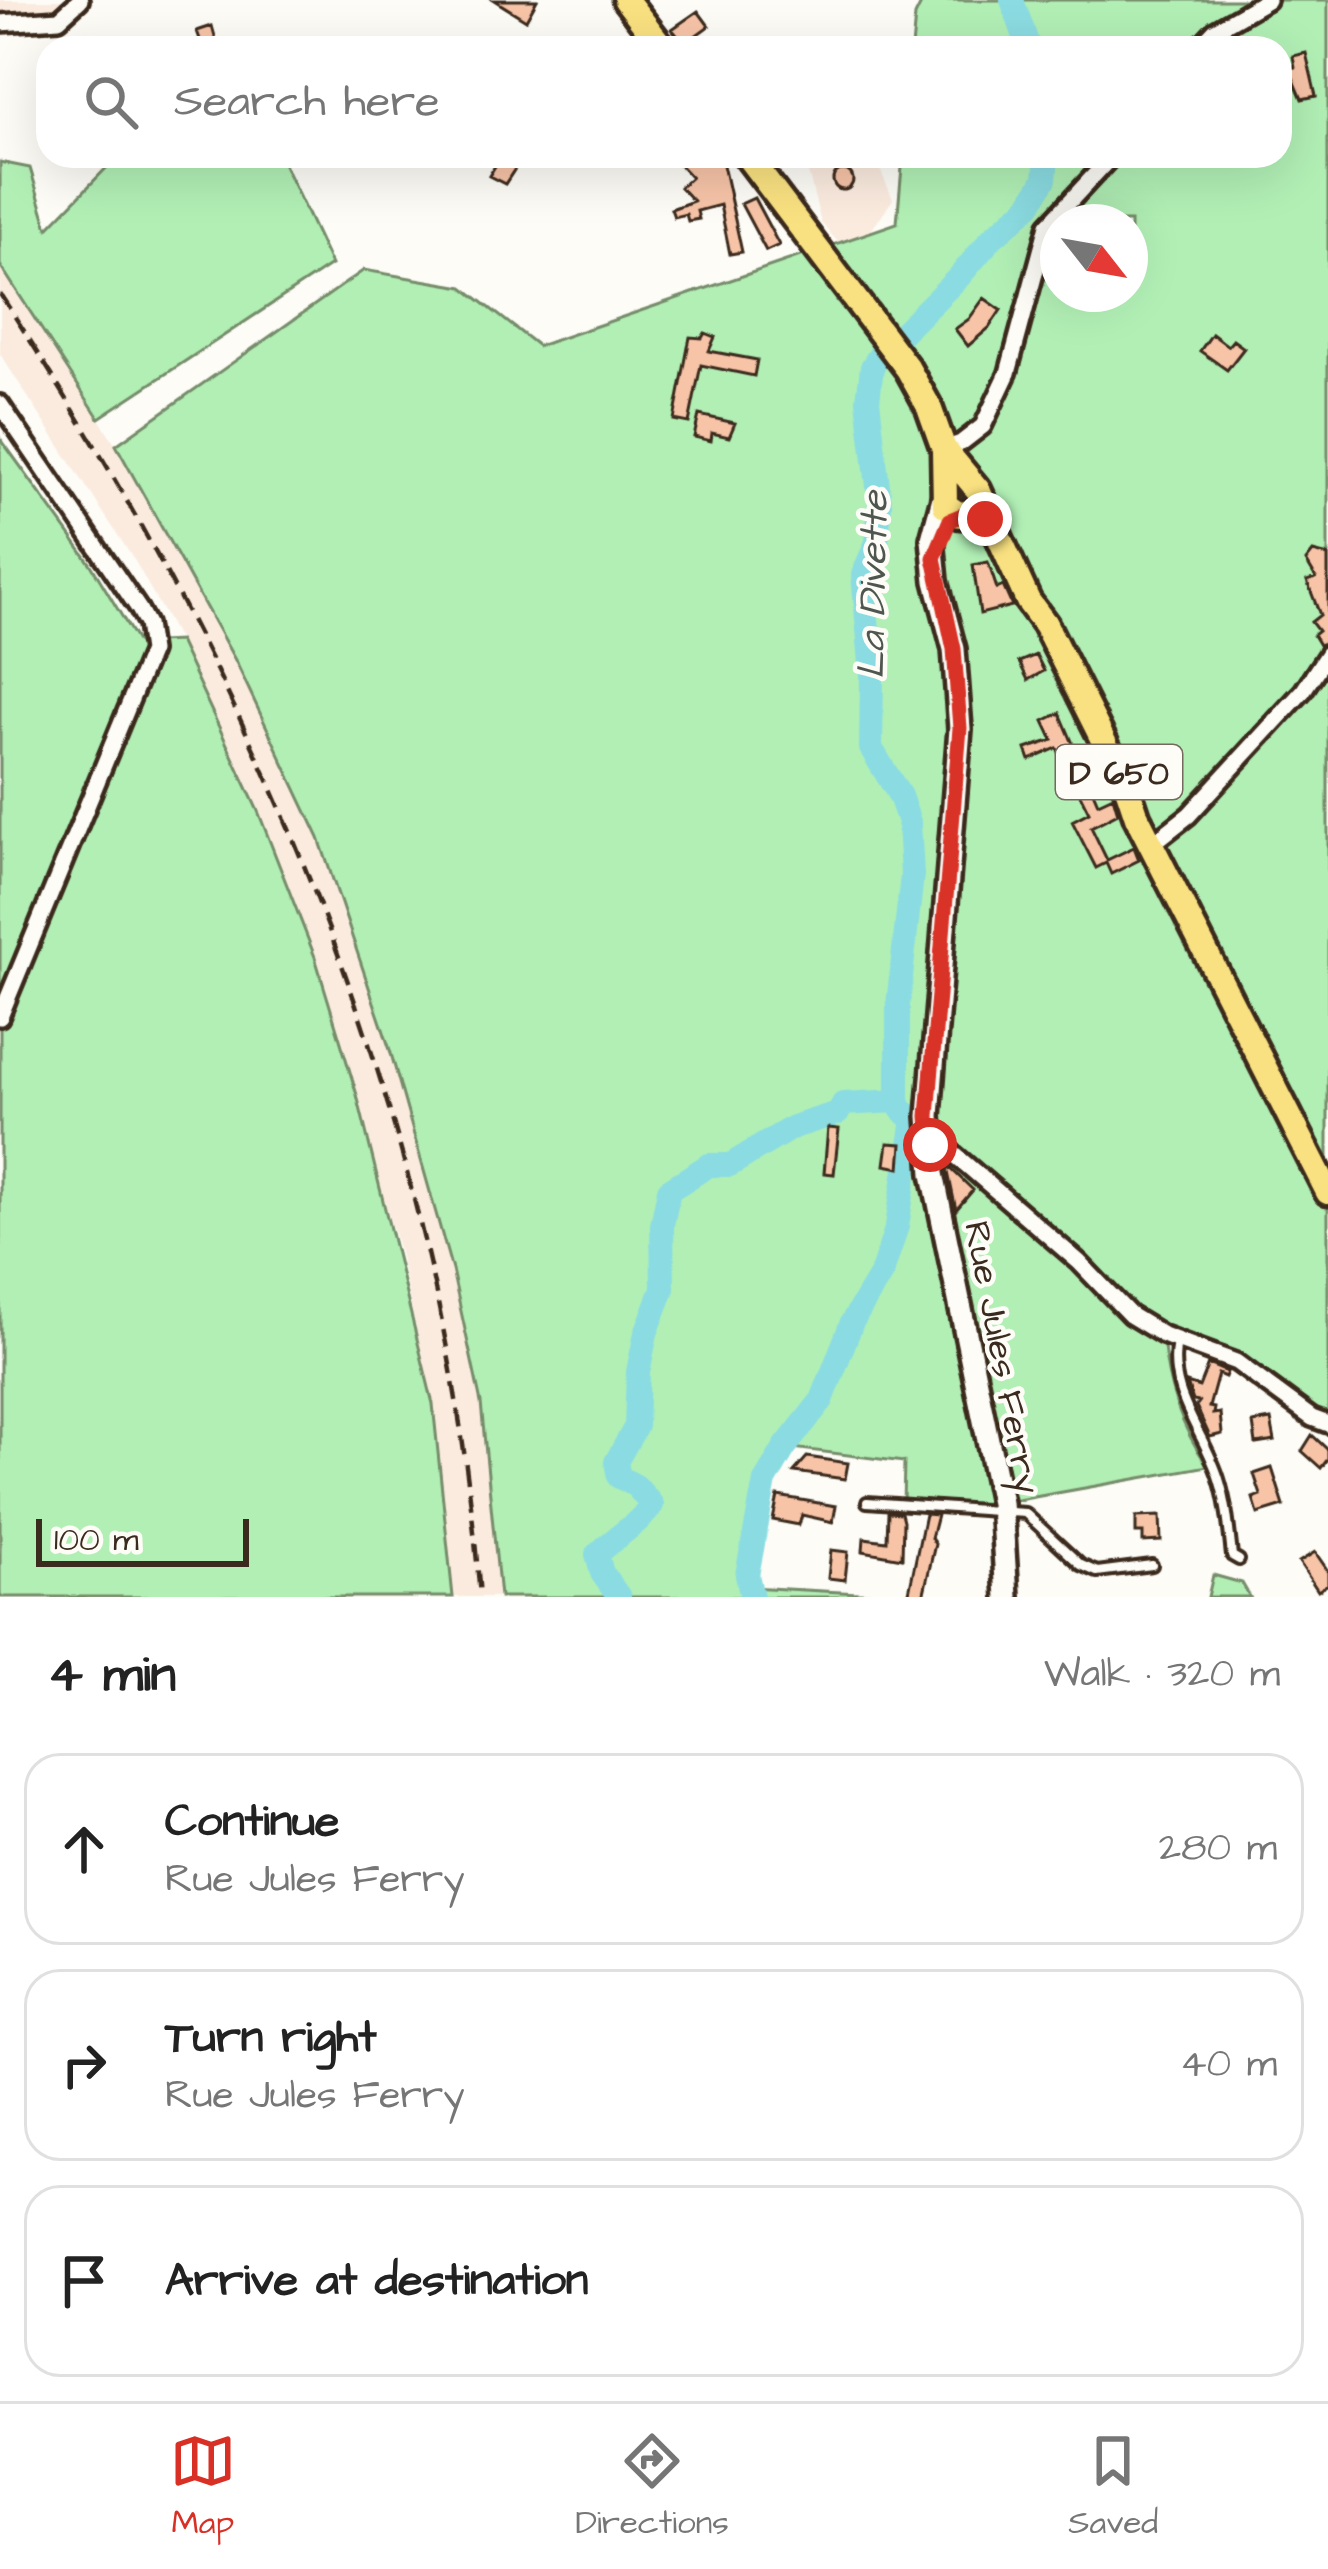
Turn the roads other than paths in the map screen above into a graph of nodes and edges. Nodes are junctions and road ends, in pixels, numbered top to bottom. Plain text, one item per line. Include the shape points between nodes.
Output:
1 (80, 0) edge
2 (626, 0) edge
3 (1267, 0) edge
4 (0, 23) edge
5 (654, 36) edge
6 (1209, 36) edge
7 (756, 168) edge
8 (1101, 168) edge
9 (0, 404) edge
10 (944, 449) junction
11 (961, 498) junction
12 (1328, 653) edge
13 (1152, 844) junction
14 (0, 1017) edge
15 (947, 1148) dead end
16 (1328, 1192) edge
17 (1177, 1340) junction
18 (1328, 1424) edge
19 (867, 1502) dead end
20 (1002, 1510) junction
21 (1239, 1560) dead end
22 (1152, 1565) dead end
23 (1007, 1597) edge

1 - 4 street via 59,20
2 - 5 main road
3 - 6 street
7 - 10 main road via 890,343
8 - 10 street via 1048,225 1008,373 983,426
9 - 14 street via 139,609 151,652
10 - 11 main road
11 - 13 main road, D 650 via 999,534
11 - 20 main road, Rue Jules Ferry via 932,539 960,728 928,1116
12 - 13 street via 1189,815
13 - 16 main road, D 650
15 - 17 street via 1130,1315
17 - 18 street via 1236,1362
17 - 21 lane via 1181,1396 1212,1458
19 - 20 lane
20 - 22 lane via 1034,1518 1097,1573
20 - 23 main road, Rue Jules Ferry

